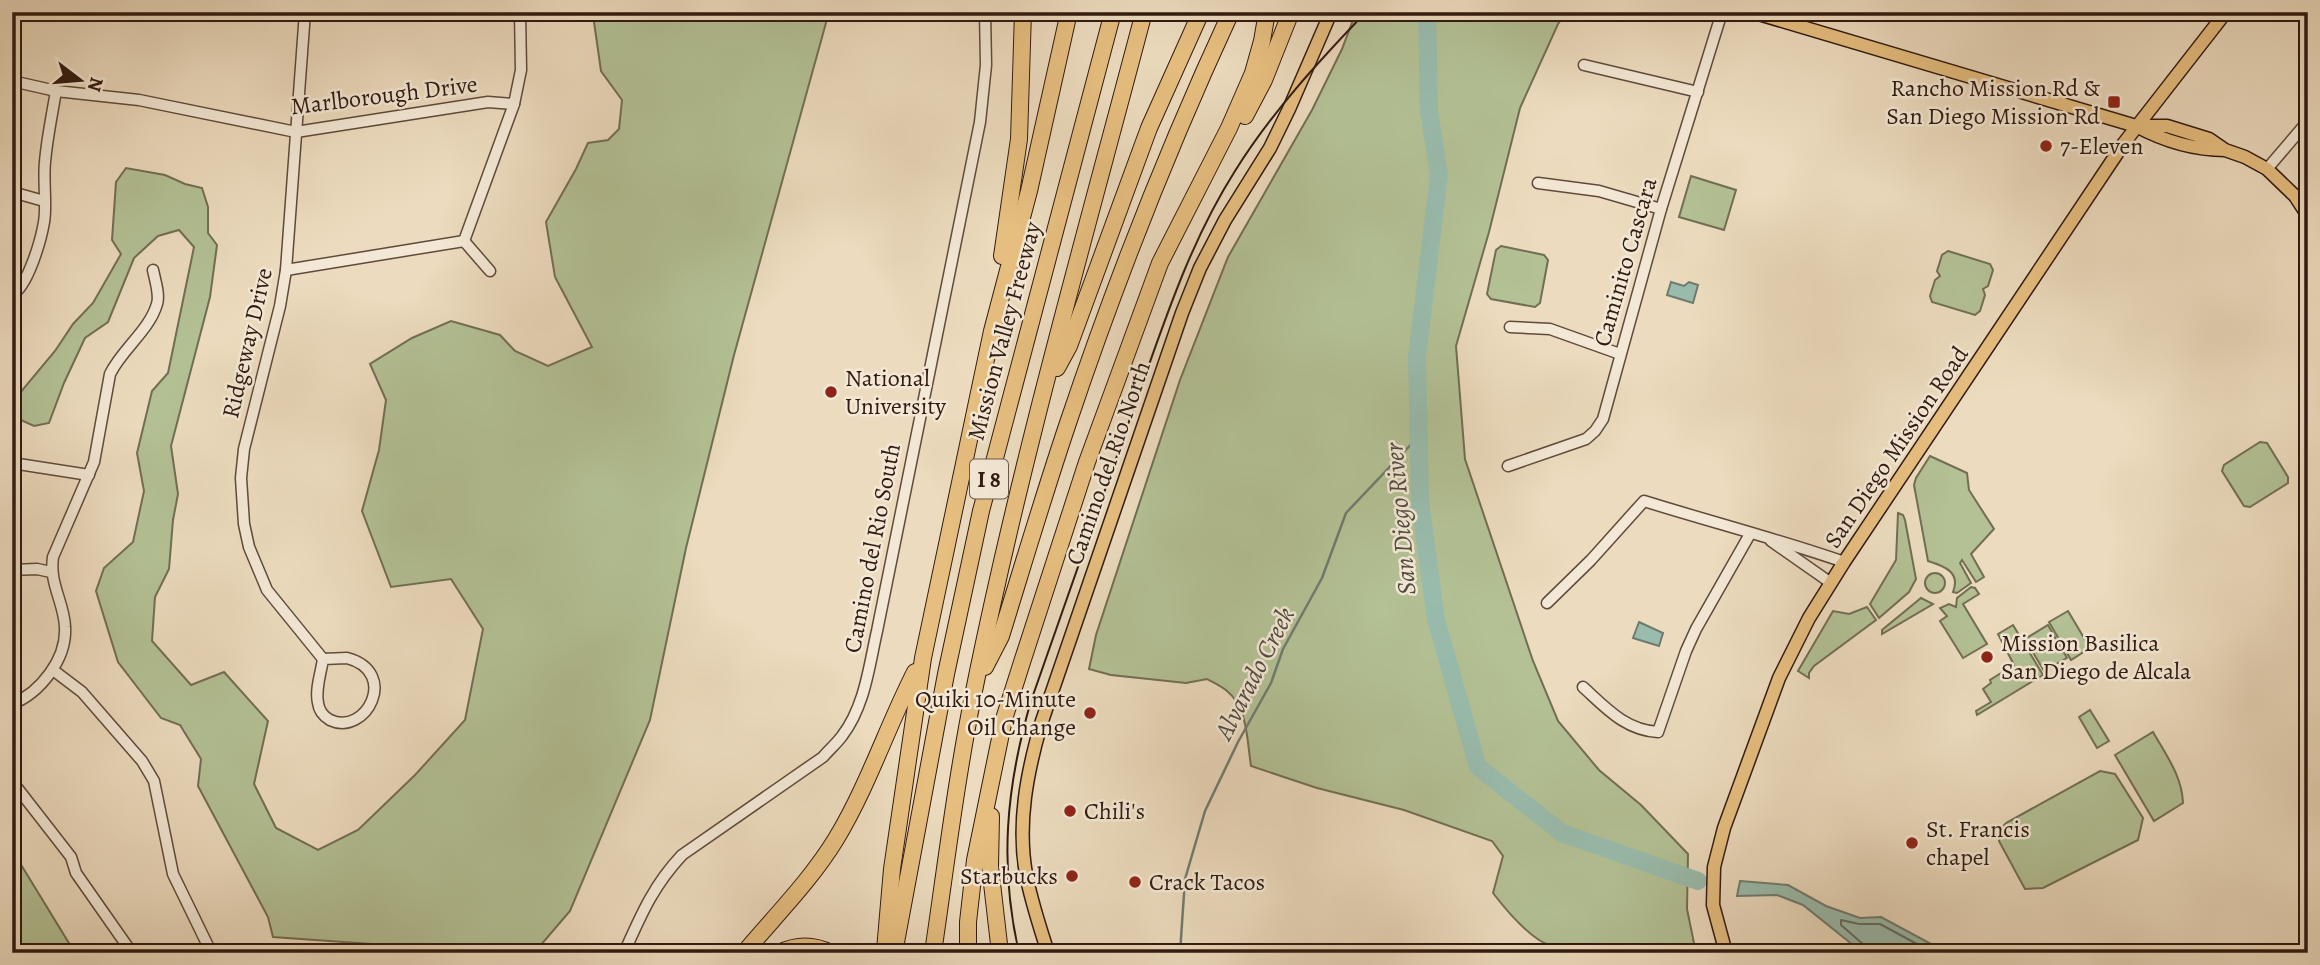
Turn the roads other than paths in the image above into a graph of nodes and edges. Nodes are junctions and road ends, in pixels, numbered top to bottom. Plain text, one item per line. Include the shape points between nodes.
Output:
1 (305, 12) edge
2 (520, 12) edge
3 (985, 12) edge
4 (1023, 12) edge
5 (1058, 12) edge
6 (1069, 12) edge
7 (1112, 12) edge
8 (1144, 12) edge
9 (1201, 12) edge
10 (1231, 12) edge
11 (1267, 12) edge
12 (1290, 12) edge
13 (1331, 12) edge
14 (1722, 12) edge
15 (1752, 12) edge
16 (2226, 12) edge
17 (1584, 65) dead end
18 (12, 81) edge
19 (56, 91) junction
20 (1049, 92) junction
21 (1698, 92) junction
22 (514, 104) junction
23 (2308, 121) edge
24 (2136, 126) junction
25 (296, 132) junction
26 (2267, 169) junction
27 (1538, 183) dead end
28 (12, 192) edge
29 (44, 201) junction
30 (1661, 209) junction
31 (2308, 216) edge
32 (464, 241) junction
33 (153, 270) dead end
34 (286, 270) junction
35 (490, 271) dead end
36 (1154, 282) junction
37 (12, 295) edge
38 (1510, 327) dead end
39 (992, 331) junction
40 (1620, 354) junction
41 (1043, 395) junction
42 (12, 463) edge
43 (1508, 466) dead end
44 (89, 475) junction
45 (1750, 534) junction
46 (1766, 538) junction
47 (1844, 562) junction
48 (12, 570) edge
49 (51, 572) junction
50 (1831, 583) junction
51 (1547, 603) dead end
52 (923, 658) junction
53 (323, 659) junction
54 (52, 670) junction
55 (1583, 687) dead end
56 (974, 688) junction
57 (12, 704) edge
58 (992, 776) junction
59 (12, 778) edge
60 (205, 951) edge
61 (132, 953) edge
62 (261, 953) edge
63 (624, 953) edge
64 (744, 953) edge
65 (779, 953) edge
66 (831, 953) edge
67 (885, 953) edge
68 (894, 953) edge
69 (933, 953) edge
70 (968, 953) edge
71 (1000, 953) edge
72 (1048, 953) edge
73 (1726, 953) edge

1 - 25 street, Ridgeway Drive
2 - 22 street via 521,71
3 - 63 street, Camino del Rio South via 980,122 864,692 843,736 823,757 682,855 663,875
4 - 39 highway via 1019,139
5 - 20 highway
6 - 20 highway
7 - 68 highway, Mission Valley Freeway / I 8 via 978,525
8 - 41 highway, I 8
9 - 41 highway via 1149,128 1069,346
10 - 56 highway via 1140,224 1068,425 1001,636
11 - 36 highway via 1253,73
12 - 36 highway via 1264,80
13 - 72 main road, Camino del Rio North via 1270,148 1200,268 1041,724 1022,821 1026,873
14 - 21 street, Caminito Cascara
15 - 24 main road
16 - 24 main road, San Diego Mission Road
17 - 21 street
18 - 19 street, Marlborough Drive
19 - 25 street, Marlborough Drive via 139,100
19 - 29 street via 47,141
20 - 39 highway
21 - 30 street, Caminito Cascara
22 - 25 street, Marlborough Drive via 488,102
22 - 32 street
23 - 26 street
24 - 26 main road via 2167,126 2209,139
24 - 47 main road, San Diego Mission Road
25 - 34 street, Ridgeway Drive
26 - 31 main road
27 - 30 street via 1599,191
28 - 29 street
29 - 37 street via 45,220 26,280
30 - 40 street, Caminito Cascara
32 - 34 street
32 - 35 street
33 - 44 street via 158,302 110,374
34 - 53 street, Ridgeway Drive via 244,449 240,478 244,524 267,590
36 - 58 highway via 1087,462 1004,719
38 - 40 street via 1550,329
39 - 52 highway
40 - 43 street, Caminito Cascara via 1603,419 1595,431 1586,439
41 - 56 highway, I 8
42 - 44 street
44 - 49 street via 53,557
45 - 46 street
45 - 51 street via 1644,502
45 - 55 street via 1696,629 1658,732 1622,722
46 - 47 street
46 - 50 street
47 - 50 main road, San Diego Mission Road
48 - 49 street
49 - 54 street via 65,626 63,646
50 - 73 main road, San Diego Mission Road via 1779,678 1724,828 1714,867 1713,905
52 - 64 highway via 835,841
52 - 67 highway via 895,843
53 - 53 street via 317,693 320,710 336,722 356,720 370,704 373,676 357,660
54 - 57 street via 26,699
54 - 60 street via 82,692 154,781 173,874
56 - 69 highway, I 8
58 - 70 highway via 975,860
58 - 71 highway via 990,866
59 - 61 street via 71,857 76,873
60 - 62 street
65 - 66 highway via 797,946

